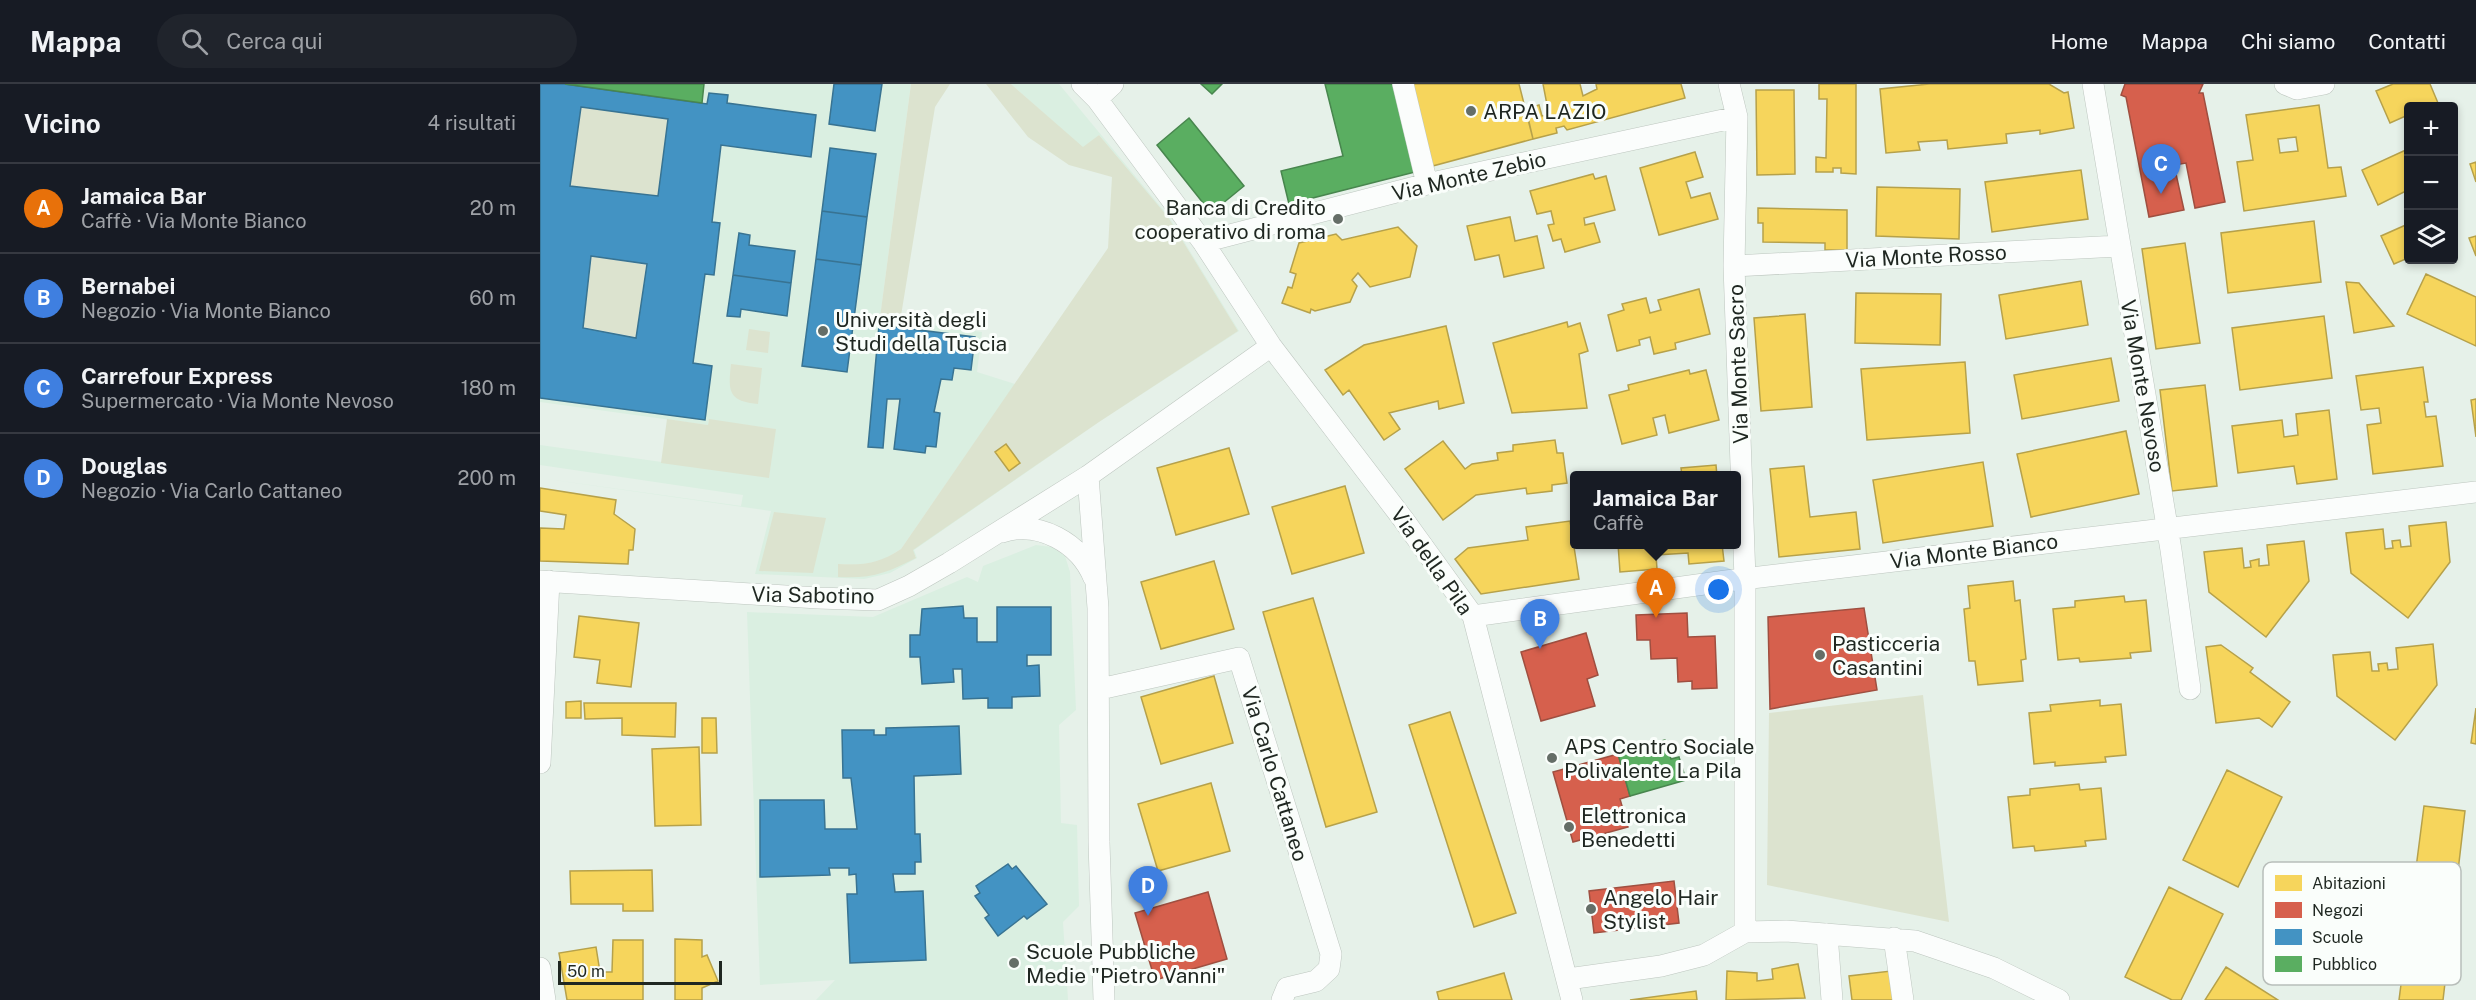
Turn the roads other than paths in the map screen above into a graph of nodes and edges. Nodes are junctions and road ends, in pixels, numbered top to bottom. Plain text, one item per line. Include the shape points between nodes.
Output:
1 (1113, 84) edge
2 (1403, 84) edge
3 (1729, 84) edge
4 (2093, 84) edge
5 (2285, 84) edge
6 (2324, 84) edge
7 (1090, 92) edge
8 (1737, 117) junction
9 (1427, 184) junction
10 (1203, 242) junction
11 (2119, 246) junction
12 (1734, 266) junction
13 (1271, 346) junction
14 (1088, 476) junction
15 (2476, 492) edge
16 (2167, 528) junction
17 (993, 535) junction
18 (1745, 579) junction
19 (545, 581) edge
20 (1096, 585) junction
21 (1473, 616) junction
22 (1100, 688) junction
23 (2190, 689) dead end
24 (540, 763) edge
25 (1745, 932) junction
26 (1827, 934) junction
27 (1894, 938) junction
28 (540, 968) edge
29 (1568, 979) junction
30 (1903, 999) edge
31 (545, 1000) edge
32 (1104, 1000) edge
33 (1281, 1000) edge
34 (1572, 1000) edge
35 (1832, 1000) edge
36 (2059, 1000) edge

1 - 7 street
2 - 9 street
3 - 8 street, Via Monte Sacro
4 - 11 street, Via Monte Nevoso
5 - 6 street via 2297,89
7 - 10 street, Via della Pila
8 - 9 street, Via Monte Zebio
8 - 12 street, Via Monte Sacro
9 - 10 street, Via Monte Zebio
10 - 13 street, Via della Pila
11 - 12 street, Via Monte Rosso
11 - 16 street, Via Monte Nevoso
12 - 18 street, Via Monte Sacro
13 - 14 street
13 - 21 street, Via della Pila
14 - 17 street, Via Sabotino
14 - 20 street
15 - 16 street, Via Monte Bianco
16 - 18 street, Via Monte Bianco
16 - 23 street, Via Monte Nevoso
17 - 19 street, Via Sabotino via 909,586 878,600
17 - 20 street via 1022,529 1052,535 1075,550 1092,572
18 - 21 street, Via Monte Bianco
18 - 25 street, Via Monte Sacro
19 - 24 street
20 - 22 street
21 - 29 street, Via della Pila
22 - 32 street
22 - 33 street, Via Carlo Cattaneo via 1239,658 1331,954 1329,969 1316,981 1287,988
25 - 26 street
25 - 29 street via 1704,955 1661,966
26 - 27 street
26 - 35 street
27 - 30 street
27 - 36 street via 1916,941 1994,968
28 - 31 street
29 - 34 street, Via della Pila

